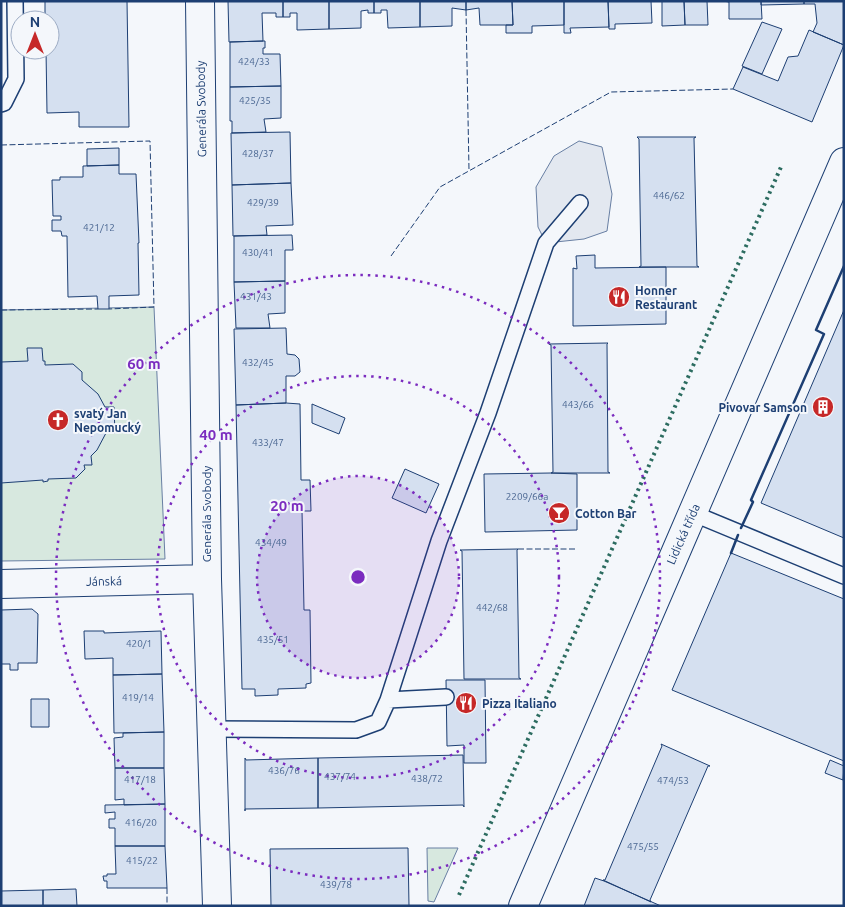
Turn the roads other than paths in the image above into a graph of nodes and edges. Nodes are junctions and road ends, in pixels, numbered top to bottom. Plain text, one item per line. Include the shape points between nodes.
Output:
1 (15, 1) edge
2 (200, 1) edge
3 (1, 104) edge
4 (844, 162) edge
5 (580, 203) dead end
6 (692, 513) junction
7 (844, 576) edge
8 (207, 579) junction
9 (1, 584) edge
10 (446, 697) dead end
11 (388, 700) junction
12 (210, 729) junction
13 (217, 906) edge
14 (523, 906) edge

1 - 3 lane via 16,79
2 - 8 street, Generála Svobody
4 - 6 street, Lidická třída
5 - 11 lane via 546,243 488,413 439,541
6 - 7 lane
6 - 14 street, Lidická třída
8 - 9 street, Jánská
8 - 12 street, Generála Svobody
10 - 11 lane
11 - 12 lane via 378,722 356,730
12 - 13 street, Generála Svobody

